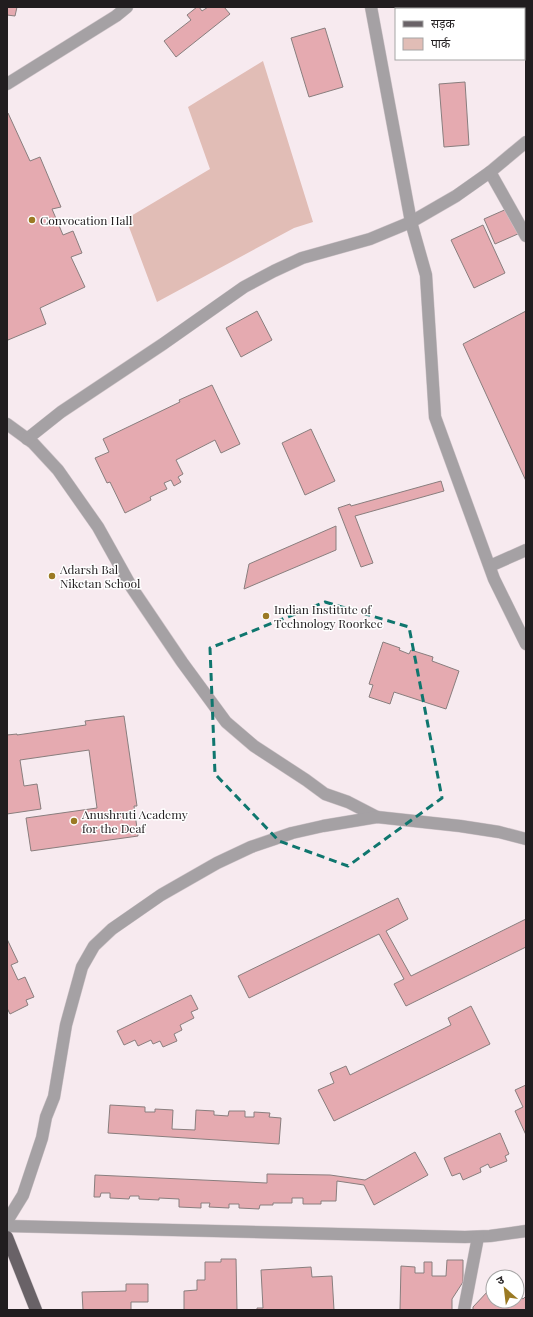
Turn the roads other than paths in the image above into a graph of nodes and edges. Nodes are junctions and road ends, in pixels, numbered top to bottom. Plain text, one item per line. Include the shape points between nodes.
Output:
1 (127, 7) edge
2 (371, 7) edge
3 (7, 84) edge
4 (526, 142) edge
5 (490, 172) junction
6 (411, 222) junction
7 (526, 236) edge
8 (7, 424) edge
9 (27, 440) junction
10 (526, 550) edge
11 (490, 566) junction
12 (526, 644) edge
13 (377, 817) junction
14 (526, 839) edge
15 (7, 1221) edge
16 (7, 1226) edge
17 (526, 1231) edge
18 (7, 1237) edge
19 (478, 1237) junction
20 (36, 1310) edge
21 (464, 1310) edge

1 - 3 street
2 - 6 street
4 - 5 street
5 - 6 street via 456,196
5 - 7 street
6 - 9 street via 370,239 302,258 244,287 61,412
6 - 11 street via 426,275 435,417
8 - 9 street
9 - 13 street via 34,443 58,470 98,526 132,588 226,722 254,746 325,794
10 - 11 street
11 - 12 street
13 - 14 street via 460,826
13 - 15 street via 292,833 217,863 161,895 112,929 94,946 82,967 66,1025 54,1097 24,1195
16 - 19 street
17 - 19 street
18 - 20 main road
19 - 21 street

